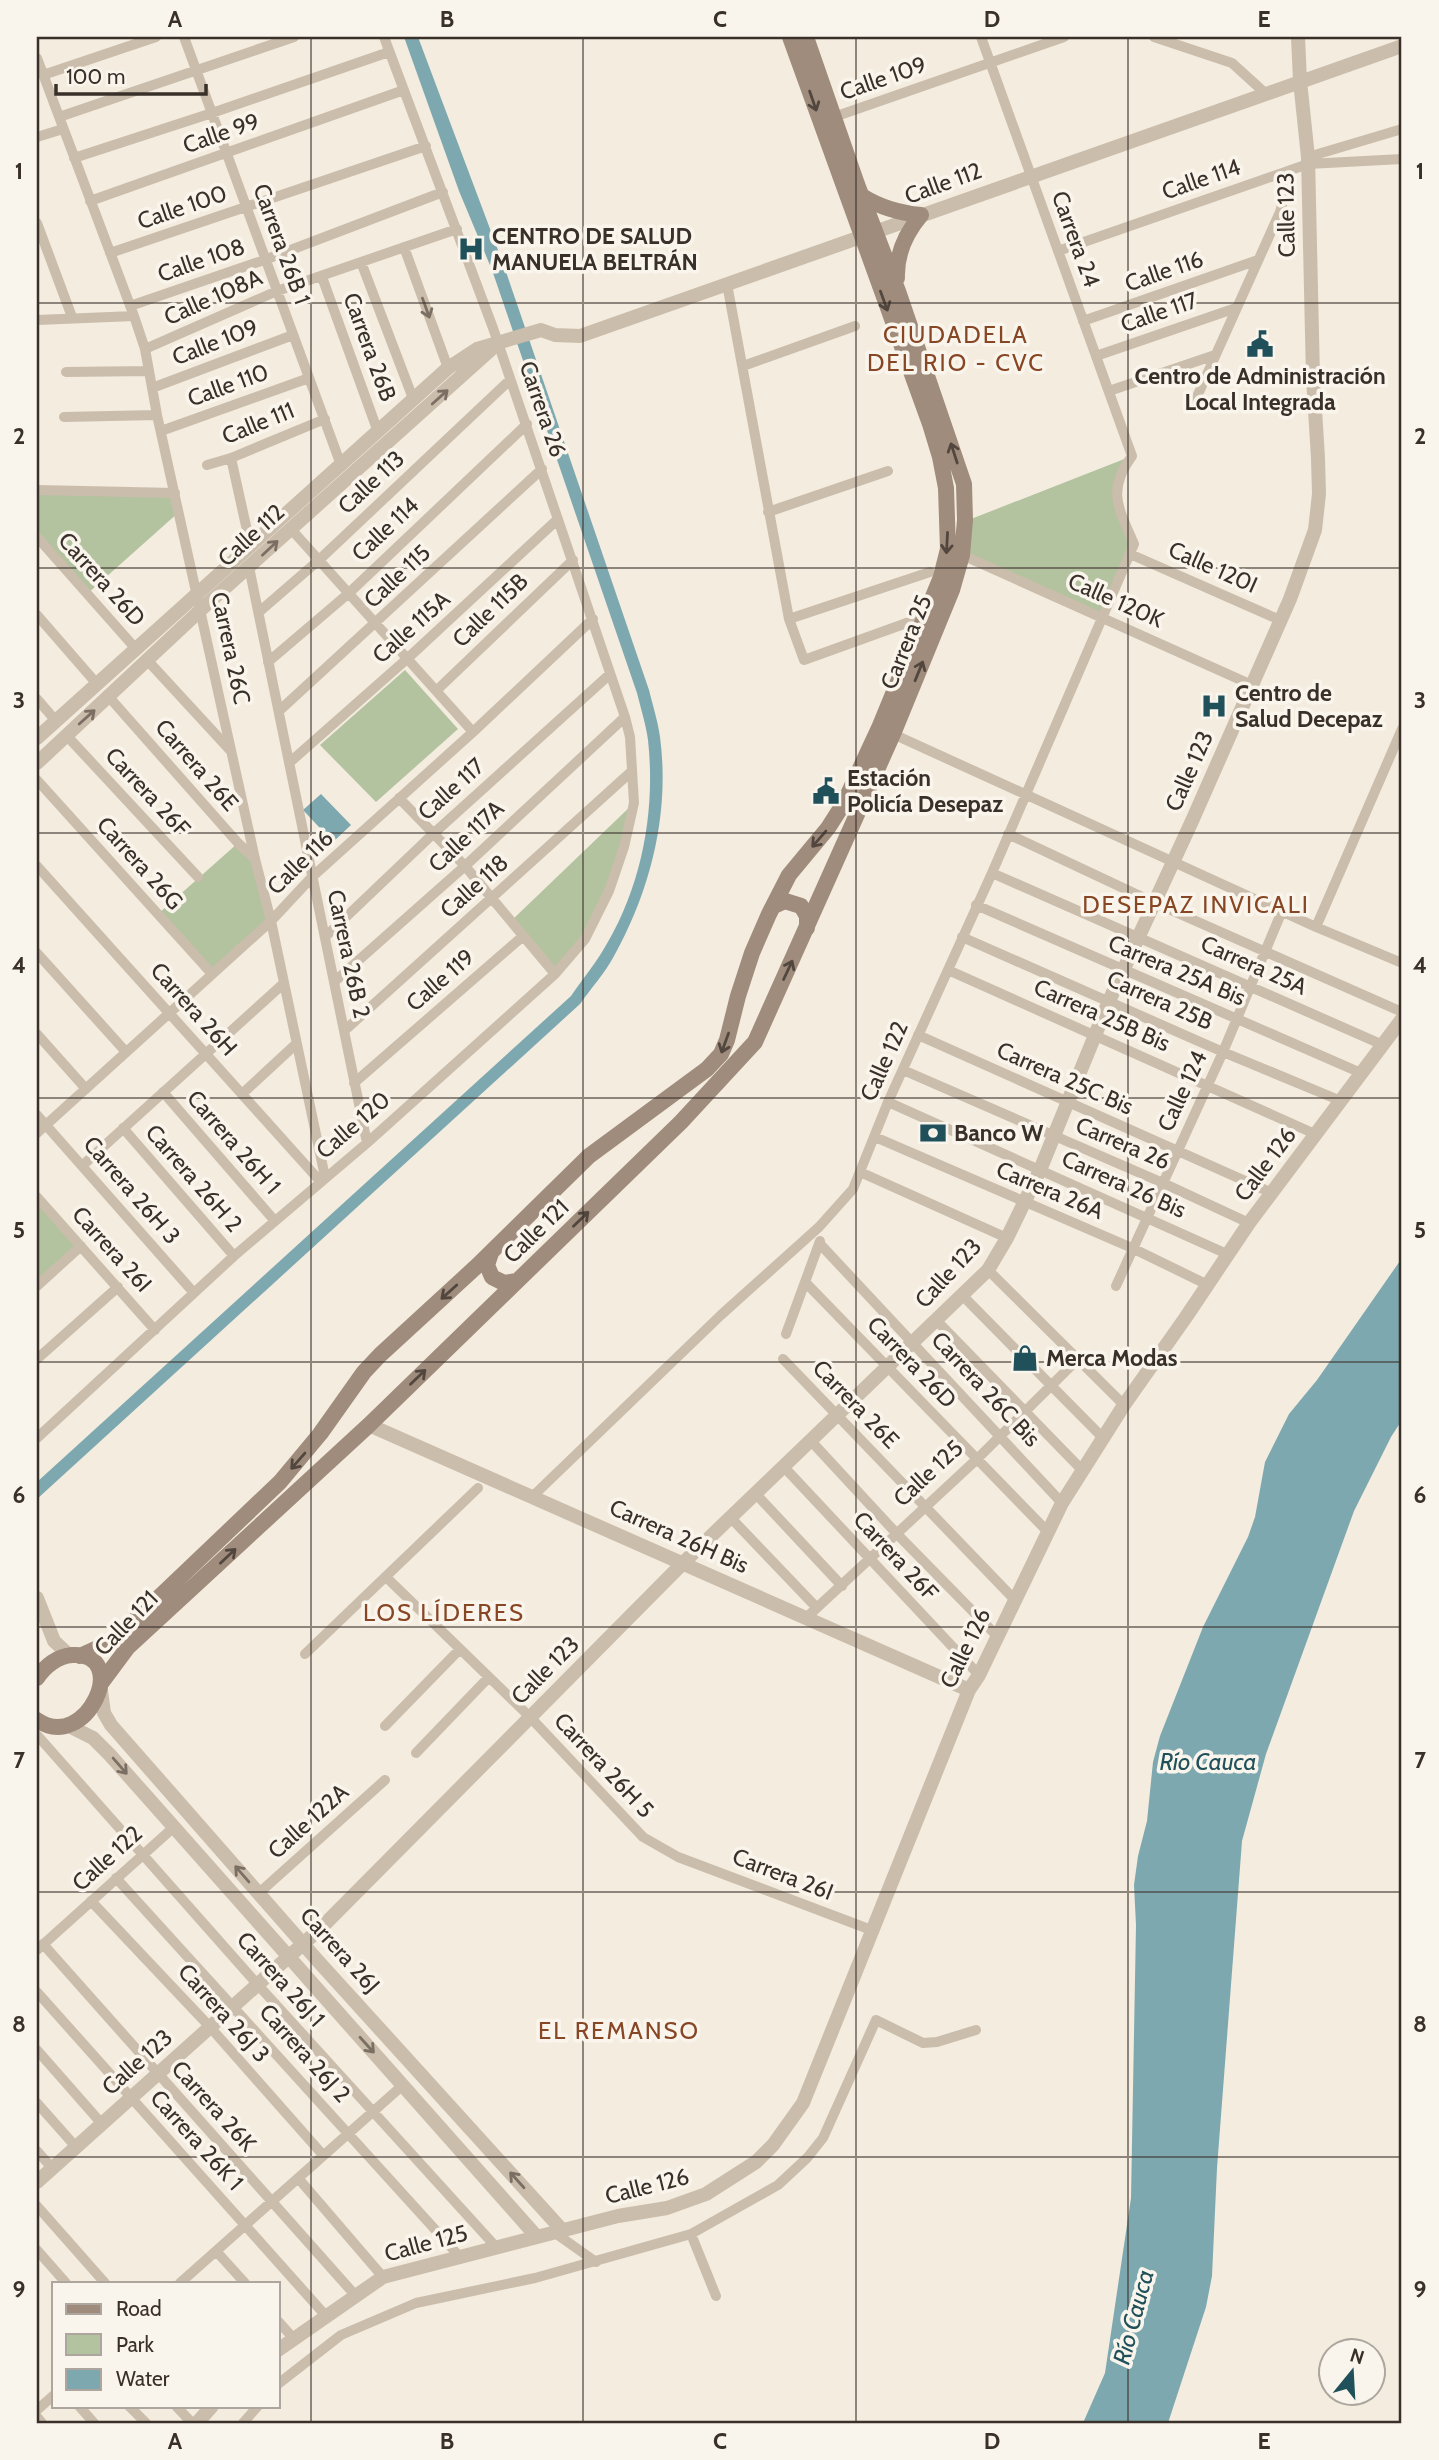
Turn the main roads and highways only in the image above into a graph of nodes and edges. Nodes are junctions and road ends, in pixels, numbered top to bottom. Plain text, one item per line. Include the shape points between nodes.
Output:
1 (790, 37) edge
2 (806, 37) edge
3 (862, 196) junction
4 (868, 234) junction
5 (898, 290) junction
6 (886, 731) junction
7 (774, 906) junction
8 (807, 928) junction
9 (491, 1253) junction
10 (517, 1281) junction
11 (75, 1656) junction
12 (37, 1678) edge
13 (101, 1686) junction
14 (37, 1720) edge
15 (63, 1726) junction
16 (37, 1734) edge

1 -> 4 main road, Carrera 25
2 - 3 main road, Carrera 25
3 - 4 main road, Carrera 25
3 - 5 main road via 903,214 921,215 898,257
4 - 5 main road, Carrera 25
4 -> 6 main road, Carrera 25 via 946,488 948,549
6 -> 5 main road, Carrera 25 via 952,590 965,520 964,484
6 -> 7 main road, Calle 121 via 828,828 789,875
6 - 8 main road, Calle 121
7 - 8 main road via 785,901 801,906
7 -> 9 main road, Calle 121 via 752,953 721,1054 589,1156
10 -> 8 main road, Calle 121 via 681,1122 755,1042
9 - 10 main road via 487,1265 492,1277 504,1283
9 -> 11 main road, Calle 121 via 380,1355 270,1491 113,1641
13 -> 10 main road, Calle 121 via 128,1647
11 - 12 main road, Calle 121 via 48,1666
11 - 13 main road via 97,1665
13 - 15 main road, Calle 121 via 90,1710
14 - 15 main road via 47,1726
15 - 16 main road

